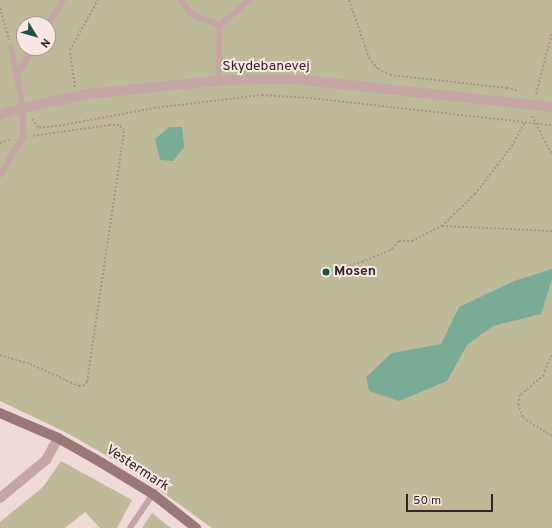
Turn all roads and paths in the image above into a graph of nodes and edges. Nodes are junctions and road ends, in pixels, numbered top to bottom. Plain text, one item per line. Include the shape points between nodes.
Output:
1 (64, 0) edge
2 (98, 0) edge
3 (180, 0) edge
4 (250, 0) edge
5 (348, 0) edge
6 (0, 8) edge
7 (54, 16) edge
8 (220, 25) junction
9 (552, 33) edge
10 (11, 47) joint
11 (28, 56) edge
12 (16, 75) junction
13 (219, 80) junction
14 (521, 92) dead end
15 (76, 96) junction
16 (533, 105) junction
17 (552, 107) edge
18 (23, 108) junction
19 (0, 115) edge
20 (524, 122) junction
21 (535, 124) junction
22 (552, 125) edge
23 (23, 138) junction
24 (0, 143) edge
25 (552, 155) edge
26 (0, 175) edge
27 (442, 226) junction
28 (552, 231) edge
29 (330, 271) dead end
30 (0, 355) edge
31 (552, 355) edge
32 (0, 413) edge
33 (552, 436) edge
34 (58, 438) junction
35 (153, 494) junction
36 (0, 498) edge
37 (130, 528) edge
38 (196, 528) edge

1 - 7 lane
2 - 15 path via 70,50
3 - 8 lane via 193,15
4 - 8 lane
5 - 14 path via 369,58 378,69 390,75 507,88
6 - 10 path
8 - 13 lane
9 - 16 path
10 - 12 lane
11 - 12 lane
12 - 18 lane
13 - 15 street, Skydebanevej
13 - 16 street, Skydebanevej via 294,79
15 - 18 street, Skydebanevej
16 - 17 street, Skydebanevej
16 - 21 path via 531,113
18 - 19 street, Skydebanevej
18 - 20 path via 39,128 154,108 262,95
18 - 23 lane
20 - 21 path
20 - 27 path via 512,146 476,194
21 - 22 path
21 - 25 path
23 - 24 path
23 - 26 lane
23 - 30 path via 110,125 119,125 124,130 86,382 79,386 30,364
27 - 28 path
27 - 29 path via 412,241 399,241 392,249 362,262
31 - 33 path via 544,375 520,395 518,404 523,418
32 - 34 street, Vestermark
34 - 35 street, Vestermark
34 - 36 street via 46,460
35 - 37 lane
35 - 38 street, Vestermark

